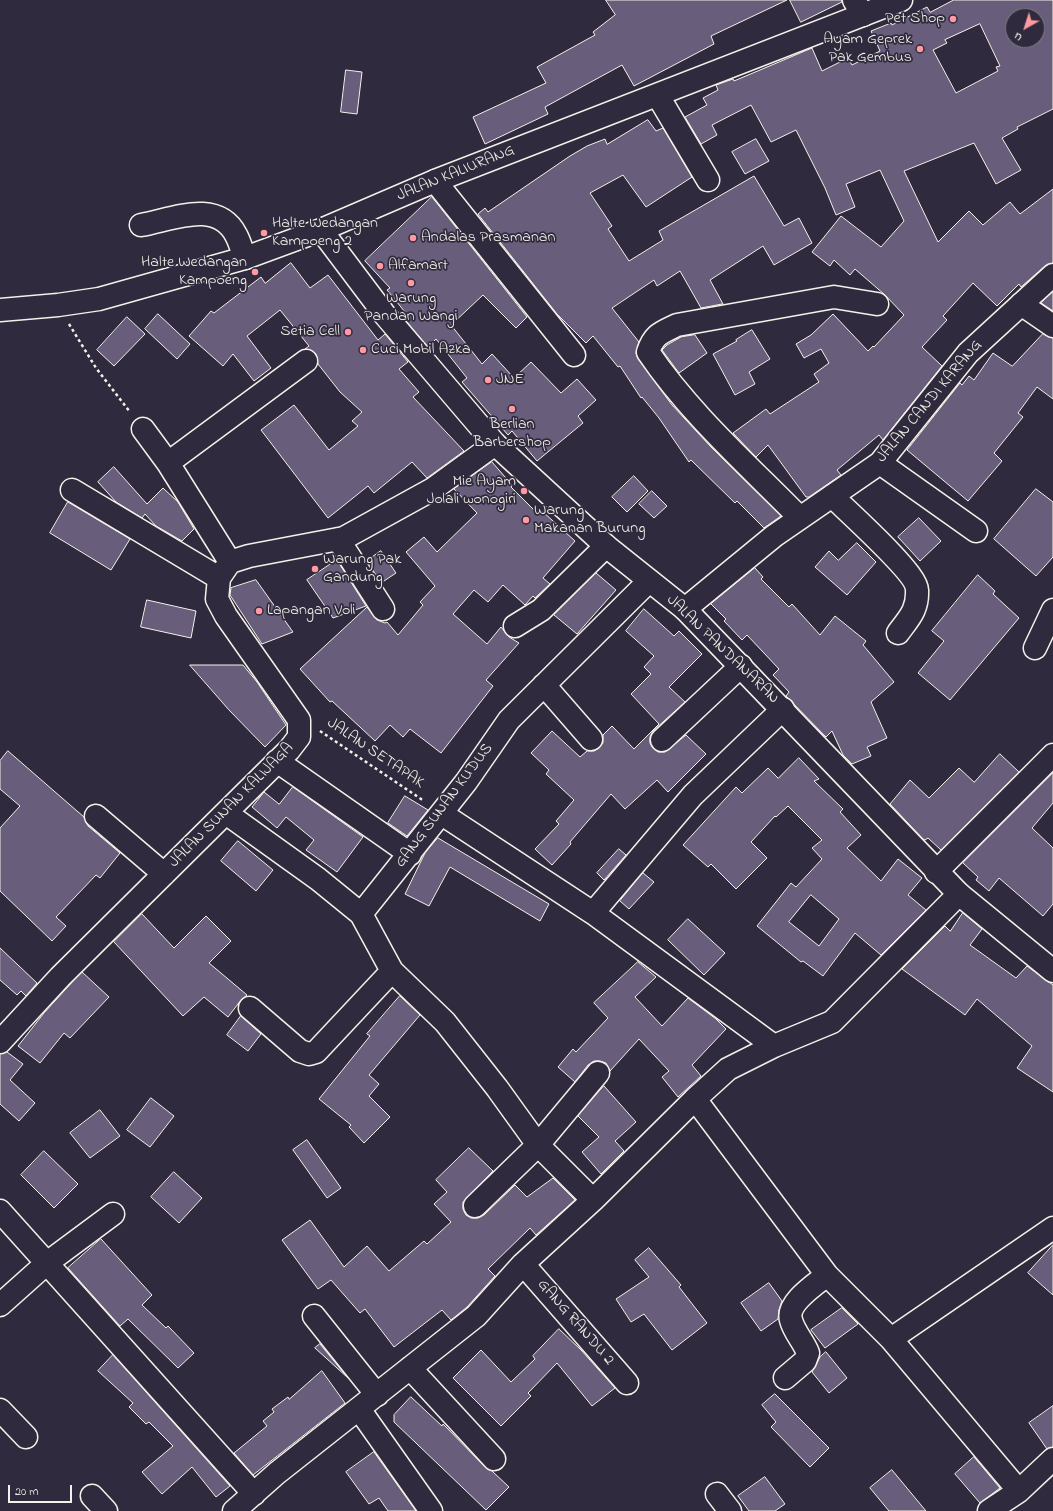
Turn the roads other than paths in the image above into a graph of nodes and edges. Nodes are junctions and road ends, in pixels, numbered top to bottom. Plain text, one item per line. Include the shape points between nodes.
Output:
1 (901, 0) edge
2 (859, 8) edge
3 (658, 96) junction
4 (708, 180) dead end
5 (435, 181) junction
6 (141, 225) dead end
7 (321, 230) junction
8 (245, 258) junction
9 (1053, 275) edge
10 (877, 304) dead end
11 (1021, 304) junction
12 (0, 310) edge
13 (1053, 326) edge
14 (574, 355) dead end
15 (306, 361) dead end
16 (143, 429) road end
17 (495, 444) junction
18 (168, 463) junction
19 (880, 463) junction
20 (72, 490) dead end
21 (832, 496) junction
22 (800, 518) junction
23 (976, 531) dead end
24 (338, 539) junction
25 (606, 546) junction
26 (225, 570) junction
27 (649, 581) junction
28 (383, 609) dead end
29 (685, 609) junction
30 (1053, 610) edge
31 (515, 626) dead end
32 (898, 632) dead end
33 (1035, 648) dead end
34 (741, 666) junction
35 (544, 685) junction
36 (782, 709) junction
37 (591, 739) dead end
38 (662, 740) dead end
39 (1053, 756) edge
40 (278, 761) junction
41 (226, 813) junction
42 (442, 814) junction
43 (96, 816) dead end
44 (410, 854) junction
45 (936, 872) junction
46 (164, 874) junction
47 (959, 894) junction
48 (593, 913) junction
49 (361, 914) junction
50 (392, 971) junction
51 (1053, 971) edge
52 (250, 1008) dead end
53 (2, 1036) edge
54 (774, 1046) junction
55 (598, 1074) dead end
56 (695, 1099) junction
57 (538, 1145) junction
58 (593, 1200) junction
59 (475, 1206) dead end
60 (0, 1211) edge
61 (113, 1214) dead end
62 (1053, 1228) edge
63 (47, 1263) junction
64 (524, 1264) junction
65 (827, 1275) junction
66 (0, 1305) edge
67 (314, 1316) dead end
68 (891, 1338) junction
69 (410, 1368) junction
70 (785, 1378) dead end
71 (627, 1383) dead end
72 (376, 1394) junction
73 (359, 1409) junction
74 (0, 1410) edge
75 (26, 1437) dead end
76 (494, 1459) dead end
77 (1053, 1459) edge
78 (1019, 1492) junction
79 (254, 1494) junction
80 (716, 1494) dead end
81 (234, 1511) edge
82 (431, 1511) edge
83 (730, 1511) edge
84 (989, 1511) edge

1 - 2 street, JALAN KALIURANG
2 - 3 street, JALAN KALIURANG
3 - 4 street
3 - 5 street, JALAN KALIURANG
5 - 7 street, JALAN KALIURANG
5 - 14 street
6 - 8 street via 192,213 211,215 227,223 232,229
7 - 8 street, JALAN KALIURANG
7 - 17 street, JALAN PANDANARAN via 385,315
8 - 12 street, JALAN KALIURANG via 99,299
9 - 11 street, JALAN CANDI KARANG
10 - 22 street via 834,297 677,325 656,335 651,343 648,352 663,374
11 - 13 street
11 - 19 street, JALAN CANDI KARANG via 968,353
15 - 18 street
16 - 18 street
17 - 24 street via 433,489
17 - 25 street, JALAN PANDANARAN
18 - 26 street
19 - 21 street, JALAN CANDI KARANG
19 - 23 street
20 - 26 street
21 - 22 street, JALAN CANDI KARANG
21 - 32 street via 908,571 918,588 915,610
22 - 29 street, JALAN CANDI KARANG via 774,536
24 - 26 street via 249,556
24 - 28 street
25 - 27 street, JALAN PANDANARAN
25 - 31 street via 541,610
26 - 40 street, JALAN SUNAN KALIJAGA via 217,599 299,720 299,737
27 - 29 street, JALAN PANDANARAN
27 - 35 street, GANG SUNAN KUDUS
29 - 34 street, JALAN PANDANARAN
30 - 33 street
34 - 36 street, JALAN PANDANARAN
34 - 38 street
35 - 37 street
35 - 42 street, GANG SUNAN KUDUS via 509,720
36 - 45 street, JALAN PANDANARAN
36 - 48 street via 693,795
39 - 45 street
40 - 41 street, JALAN SUNAN KALIJAGA
40 - 44 street
41 - 46 street, JALAN SUNAN KALIJAGA
41 - 49 street
42 - 44 street, GANG SUNAN KUDUS
42 - 48 street
43 - 46 street
44 - 49 street, GANG SUNAN KUDUS
45 - 47 street, JALAN PANDANARAN
46 - 53 street, JALAN SUNAN KALIJAGA
47 - 51 street, JALAN PANDANARAN
47 - 54 street via 832,1022
48 - 54 street
49 - 50 street
50 - 52 street via 316,1052 309,1054 300,1051
50 - 57 street via 445,1022
54 - 56 street via 728,1069
55 - 57 street
56 - 58 street
56 - 65 street
57 - 58 street
57 - 59 street
58 - 64 street
60 - 63 street
61 - 63 street
62 - 68 street
63 - 66 street
63 - 79 street
64 - 69 street via 476,1316
64 - 71 street, GANG RANDU 2
65 - 68 street
65 - 70 street via 795,1302 790,1311 790,1319 808,1353 805,1361
67 - 72 street
68 - 78 street
69 - 72 street
69 - 76 street
72 - 73 street
73 - 79 street
73 - 82 street
74 - 75 street
77 - 78 street
78 - 84 street
79 - 81 street
80 - 83 street

